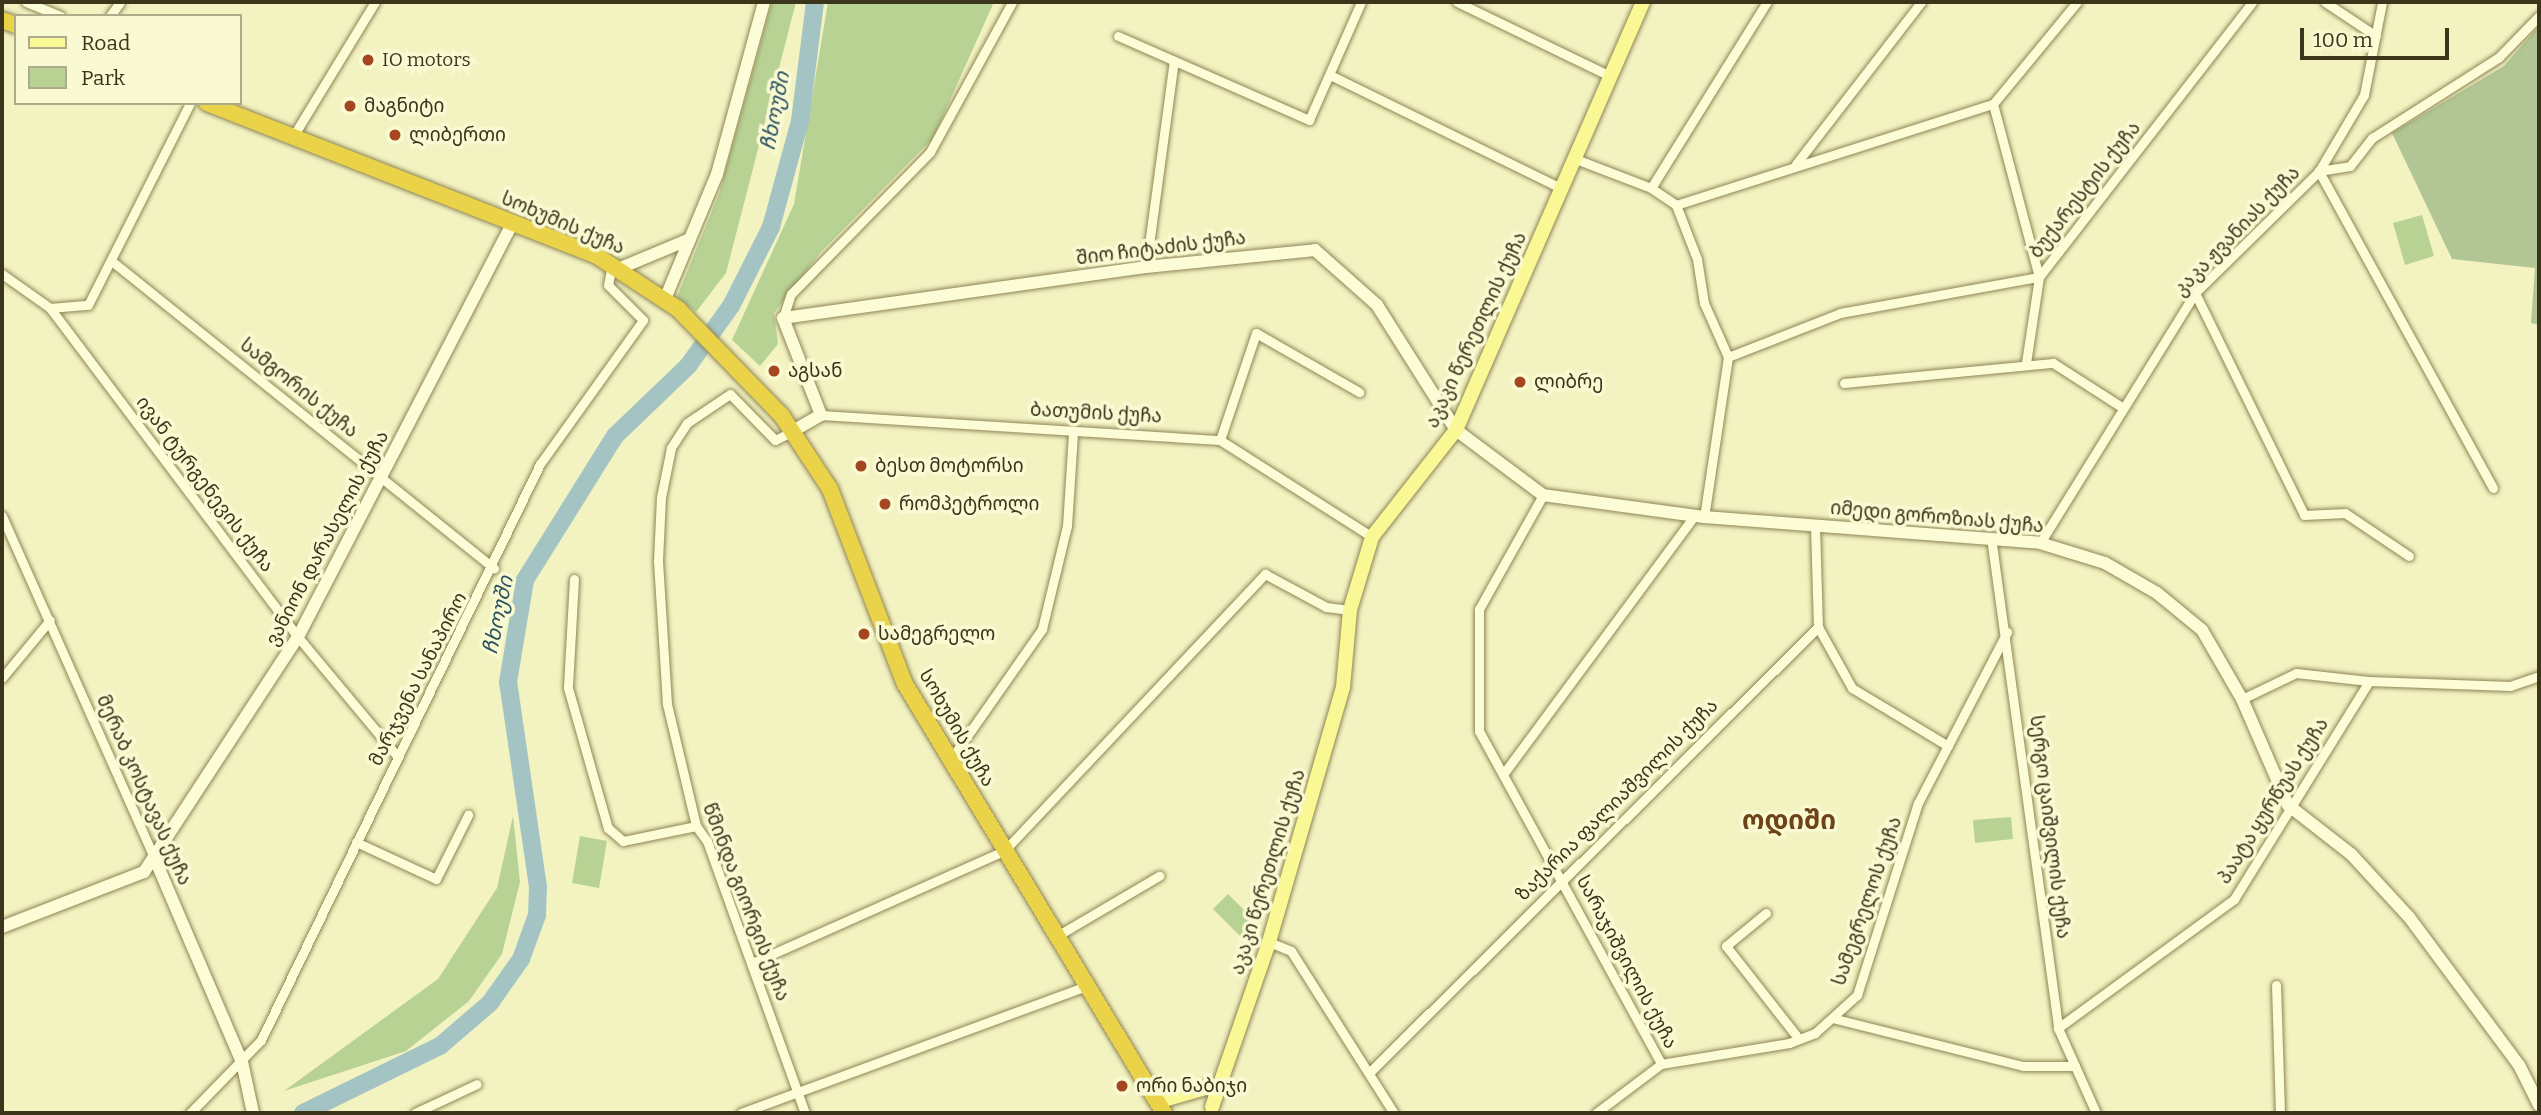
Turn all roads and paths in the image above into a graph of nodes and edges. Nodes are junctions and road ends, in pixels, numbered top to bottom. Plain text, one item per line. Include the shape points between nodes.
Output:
1 (26, 2) edge
2 (375, 2) edge
3 (764, 2) edge
4 (1012, 2) edge
5 (1362, 2) edge
6 (1457, 2) edge
7 (1643, 2) edge
8 (1767, 2) edge
9 (1921, 2) edge
10 (2077, 2) edge
11 (2252, 2) edge
12 (2325, 2) edge
13 (2382, 2) edge
14 (55, 14) edge
15 (2539, 16) edge
16 (1118, 36) dead end
17 (2376, 36) junction
18 (1174, 61) junction
19 (1331, 75) junction
20 (1608, 75) junction
21 (1993, 104) junction
22 (189, 105) edge
23 (212, 105) edge
24 (292, 138) junction
25 (1573, 158) junction
26 (1794, 165) junction
27 (2319, 172) junction
28 (1561, 188) junction
29 (1651, 188) junction
30 (1676, 205) junction
31 (512, 224) junction
32 (690, 239) junction
33 (113, 262) junction
34 (615, 267) junction
35 (1146, 267) junction
36 (2, 274) edge
37 (2039, 277) junction
38 (2195, 293) junction
39 (672, 304) junction
40 (50, 307) junction
41 (783, 318) junction
42 (1728, 356) junction
43 (2026, 363) junction
44 (1844, 383) dead end
45 (1359, 392) dead end
46 (2120, 406) junction
47 (821, 415) junction
48 (1456, 430) junction
49 (793, 431) junction
50 (1073, 432) junction
51 (1220, 440) junction
52 (383, 477) junction
53 (2493, 488) dead end
54 (1543, 495) junction
55 (2, 516) edge
56 (1699, 516) junction
57 (1815, 525) junction
58 (1372, 537) junction
59 (1991, 537) junction
60 (2040, 543) junction
61 (2409, 556) dead end
62 (494, 568) junction
63 (574, 579) dead end
64 (1350, 610) junction
65 (50, 620) junction
66 (1818, 626) junction
67 (2007, 632) junction
68 (298, 637) junction
69 (2539, 676) edge
70 (2, 678) edge
71 (2369, 681) junction
72 (2242, 699) junction
73 (1948, 746) junction
74 (398, 757) junction
75 (951, 760) junction
76 (1504, 772) junction
77 (2288, 805) junction
78 (468, 815) dead end
79 (696, 826) junction
80 (356, 842) junction
81 (1004, 851) junction
82 (154, 857) junction
83 (1159, 876) dead end
84 (1563, 877) junction
85 (1766, 913) dead end
86 (2, 927) edge
87 (1055, 937) junction
88 (1269, 942) junction
89 (752, 963) junction
90 (1088, 985) junction
91 (2276, 985) dead end
92 (1832, 1018) junction
93 (2059, 1028) junction
94 (1799, 1039) junction
95 (242, 1062) junction
96 (1661, 1064) junction
97 (2075, 1066) junction
98 (1226, 1068) junction
99 (1371, 1071) junction
100 (477, 1084) dead end
101 (1209, 1087) junction
102 (797, 1093) junction
103 (2539, 1105) edge
104 (1186, 1106) edge
105 (1163, 1109) edge
106 (1213, 1110) edge
107 (190, 1113) edge
108 (253, 1113) edge
109 (415, 1113) edge
110 (741, 1113) edge
111 (805, 1113) edge
112 (1394, 1113) edge
113 (1595, 1113) edge
114 (2096, 1113) edge
115 (2280, 1113) edge

1 - 14 street
2 - 24 street
3 - 32 street via 718,174
4 - 41 street via 930,152 791,294
5 - 19 street
6 - 20 street
7 - 20 main road, აკაკი წერეთლის ქუჩა
8 - 29 street
9 - 26 street
10 - 21 street
11 - 37 street, ბუქარესტის ქუჩა
12 - 17 street
13 - 17 street, კაკა ჟვანიას ქუჩა
15 - 27 street via 2499,57 2372,138 2350,166
16 - 18 street
17 - 27 street, კაკა ჟვანიას ქუჩა via 2364,95
18 - 19 street via 1308,120
18 - 35 street
19 - 28 street
20 - 25 main road, აკაკი წერეთლის ქუჩა
21 - 26 street
21 - 37 street
22 - 33 street
23 - 24 highway, სოხუმის ქუჩა
24 - 31 highway, სოხუმის ქუჩა
25 - 28 main road, აკაკი წერეთლის ქუჩა
25 - 29 street
26 - 30 street
27 - 38 street, კაკა ჟვანიას ქუჩა
27 - 53 street
28 - 48 main road, აკაკი წერეთლის ქუჩა
29 - 30 street
30 - 42 street via 1697,259 1704,303
31 - 34 highway, სოხუმის ქუჩა
31 - 52 street, ვანიონ დარასელის ქუჩა
32 - 34 street
32 - 39 street
33 - 40 street via 88,305
33 - 52 street, სამგორის ქუჩა
34 - 39 highway, სოხუმის ქუჩა
34 - 62 street, მარჯვენა სანაპირო via 608,285 643,320 540,464
35 - 41 street, შიო ჩიტაძის ქუჩა
35 - 48 street, შიო ჩიტაძის ქუჩა via 1315,250 1377,305
36 - 40 street, ივან ტურგენევის ქუჩა
37 - 42 street, ბუქარესტის ქუჩა via 1840,313
37 - 43 street
38 - 46 street, კაკა ჟვანიას ქუჩა
38 - 61 street via 2304,515 2345,513
39 - 49 highway, სოხუმის ქუჩა
40 - 68 street, ივან ტურგენევის ქუჩა
41 - 47 street
42 - 56 street
43 - 44 street
43 - 46 street via 2053,363
45 - 51 street via 1256,333
46 - 60 street, კაკა ჟვანიას ქუჩა
47 - 49 street
47 - 50 street, ბათუმის ქუჩა
48 - 54 street, იმედი გოროზიას ქუჩა
48 - 58 main road, აკაკი წერეთლის ქუჩა
49 - 75 highway, სოხუმის ქუჩა via 831,489 895,659
49 - 79 street, წმინდა გიორგის ქუჩა via 775,440 730,394 687,423 671,448 661,497 667,704
50 - 51 street, ბათუმის ქუჩა
50 - 75 street via 1068,527 1042,629
51 - 58 street, ბათუმის ქუჩა
52 - 62 street, სამგორის ქუჩა
52 - 68 street, ვანიონ დარასელის ქუჩა
54 - 56 street, იმედი გოროზიას ქუჩა
54 - 76 street, სარაჯიშვილის ქუჩა via 1479,609 1479,731
55 - 65 street, მერაბ კოსტავას ქუჩა
56 - 57 street, იმედი გოროზიას ქუჩა
56 - 76 street
57 - 59 street, იმედი გოროზიას ქუჩა
57 - 66 street
58 - 64 main road, აკაკი წერეთლის ქუჩა
59 - 60 street, იმედი გოროზიას ქუჩა
59 - 67 street, სერგო ცაიშვილის ქუჩა
60 - 72 street, იმედი გოროზიას ქუჩა via 2105,563 2157,593 2202,629
62 - 74 street, მარჯვენა სანაპირო
63 - 79 street via 568,688 608,828 623,841
64 - 81 street via 1326,607 1265,574
64 - 88 main road, აკაკი წერეთლის ქუჩა via 1343,687
65 - 70 street
65 - 82 street, მერაბ კოსტავას ქუჩა
66 - 73 street via 1853,688 1883,712
66 - 84 street, ზაქარია ფალიაშვილის ქუჩა
67 - 73 street, სამეგრელოს ქუჩა
67 - 93 street, სერგო ცაიშვილის ქუჩა
68 - 74 street, ივან ტურგენევის ქუჩა
68 - 82 street, ვანიონ დარასელის ქუჩა
69 - 71 street via 2511,687
71 - 72 street via 2296,673
71 - 77 street, პაატა ყურწუას ქუჩა
72 - 77 street, იმედი გოროზიას ქუჩა
73 - 92 street, სამეგრელოს ქუჩა via 1918,803 1857,995
74 - 80 street, მარჯვენა სანაპირო
75 - 81 highway, სოხუმის ქუჩა
76 - 84 street, სარაჯიშვილის ქუჩა
77 - 93 street, პაატა ყურწუას ქუჩა via 2234,899
77 - 103 street, იმედი გოროზიას ქუჩა via 2351,853 2409,917 2519,1065
78 - 80 street via 436,879
79 - 89 street, წმინდა გიორგის ქუჩა
80 - 95 street, მარჯვენა სანაპირო via 261,1040
81 - 87 highway, სოხუმის ქუჩა
81 - 89 street
82 - 86 street, ვანიონ დარასელის ქუჩა via 144,872
82 - 95 street, მერაბ კოსტავას ქუჩა
83 - 87 street
84 - 96 street, სარაჯიშვილის ქუჩა
84 - 99 street, ზაქარია ფალიაშვილის ქუჩა
85 - 94 street via 1726,946
87 - 90 highway, სოხუმის ქუჩა
88 - 98 main road, აკაკი წერეთლის ქუჩა
88 - 99 street via 1292,951
89 - 102 street, წმინდა გიორგის ქუჩა
90 - 102 street
90 - 105 highway, სოხუმის ქუჩა
91 - 115 street
92 - 94 street, სამეგრელოს ქუჩა
92 - 97 street via 2023,1066
93 - 97 street, სერგო ცაიშვილის ქუჩა
94 - 96 street, სამეგრელოს ქუჩა
95 - 107 street, მარჯვენა სანაპირო
95 - 108 street, მერაბ კოსტავას ქუჩა
96 - 113 street, სამეგრელოს ქუჩა
97 - 114 street, სერგო ცაიშვილის ქუჩა
98 - 101 main road
98 - 106 main road, აკაკი წერეთლის ქუჩა
99 - 112 street
100 - 109 street
101 - 104 main road
101 - 105 main road
102 - 110 street
102 - 111 street, წმინდა გიორგის ქუჩა
104 - 105 main road
104 - 106 main road

